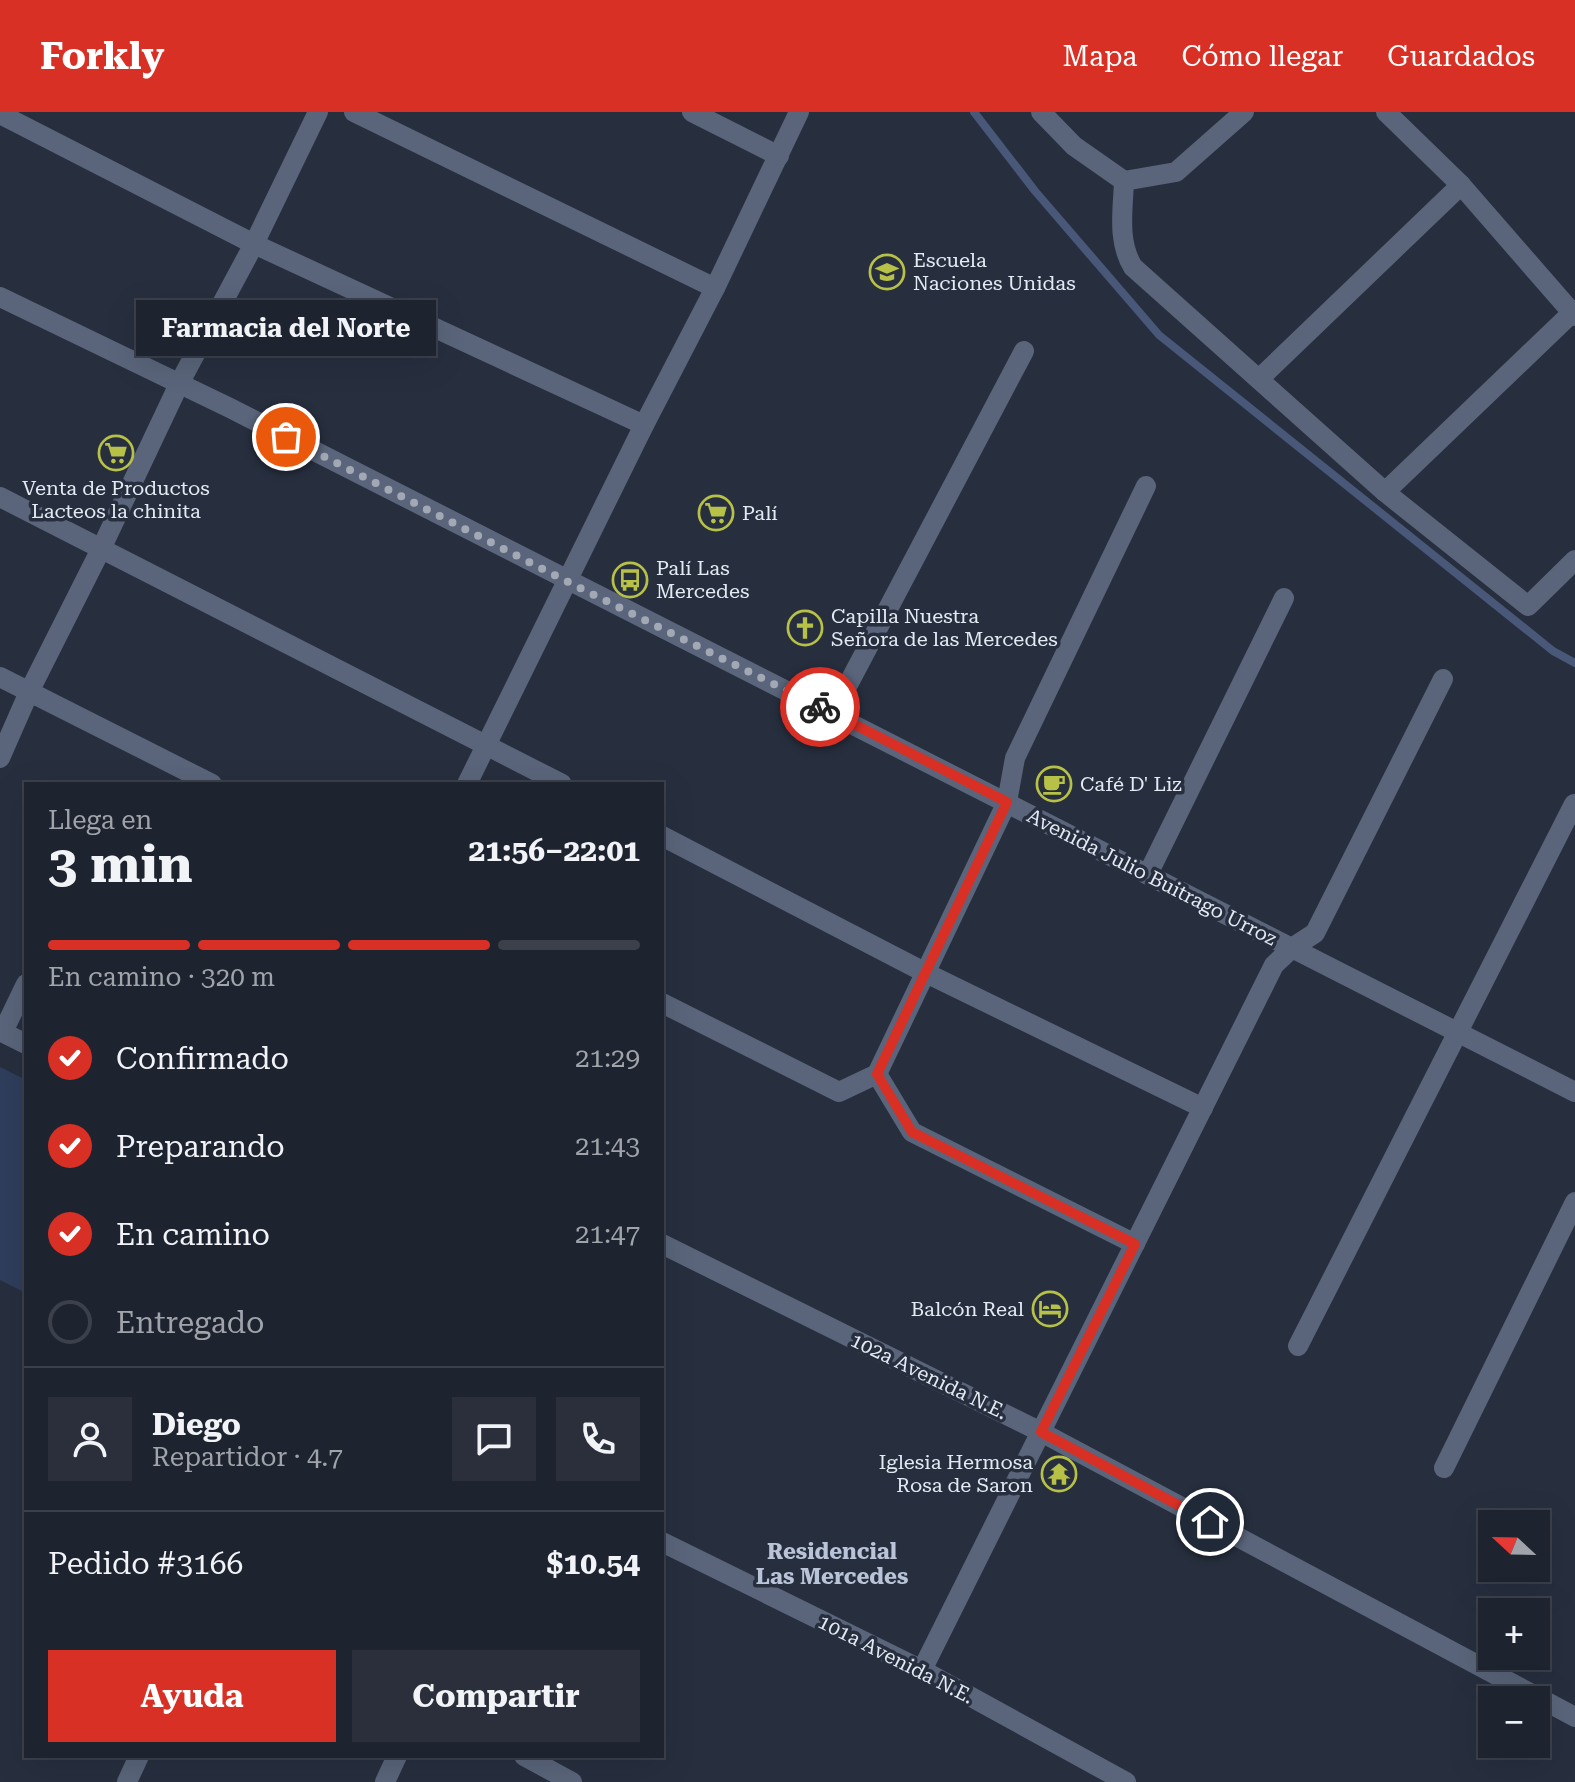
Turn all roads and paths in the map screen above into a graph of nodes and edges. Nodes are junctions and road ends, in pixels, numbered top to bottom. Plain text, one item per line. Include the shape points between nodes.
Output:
1 (318, 112) edge
2 (354, 112) edge
3 (692, 112) edge
4 (799, 112) edge
5 (1041, 112) edge
6 (1244, 112) edge
7 (1386, 112) edge
8 (0, 114) edge
9 (779, 156) junction
10 (1124, 181) junction
11 (1461, 185) junction
12 (254, 244) junction
13 (715, 288) junction
14 (0, 297) edge
15 (1574, 313) edge
16 (1024, 351) dead end
17 (1259, 379) junction
18 (180, 382) junction
19 (644, 425) junction
20 (1146, 486) dead end
21 (1385, 492) junction
22 (0, 497) edge
23 (101, 549) junction
24 (1575, 560) edge
25 (566, 581) junction
26 (1284, 598) dead end
27 (0, 677) edge
28 (1443, 679) dead end
29 (29, 692) junction
30 (833, 713) junction
31 (487, 745) junction
32 (0, 758) edge
33 (208, 782) edge
34 (468, 782) edge
35 (558, 782) edge
36 (1007, 802) junction
37 (1574, 804) edge
38 (664, 837) edge
39 (1148, 874) junction
40 (1292, 948) junction
41 (924, 972) junction
42 (24, 988) edge
43 (664, 1004) edge
44 (1, 1032) edge
45 (1457, 1032) junction
46 (24, 1043) edge
47 (877, 1074) junction
48 (1575, 1092) edge
49 (1203, 1108) junction
50 (1575, 1202) edge
51 (1135, 1244) junction
52 (664, 1245) edge
53 (1298, 1346) dead end
54 (1041, 1432) junction
55 (1444, 1468) dead end
56 (664, 1543) edge
57 (922, 1670) junction
58 (1575, 1717) edge
59 (138, 1758) edge
60 (396, 1758) edge
61 (527, 1758) edge
62 (560, 1779) edge
63 (127, 1782) edge
64 (385, 1782) edge
65 (1126, 1782) edge

1 - 12 street
2 - 13 street
3 - 9 street
4 - 9 street
5 - 10 street via 1074,146
6 - 10 street via 1176,172
7 - 11 street
8 - 12 street
9 - 13 street
10 - 17 street via 1122,227 1125,253 1133,267
11 - 15 street
11 - 17 street
12 - 18 street
12 - 19 street
13 - 19 street
14 - 18 street, Avenida Julio Buitrago Urroz
15 - 21 street
16 - 30 street
17 - 21 street
18 - 23 street
18 - 25 street, Avenida Julio Buitrago Urroz
19 - 25 street
20 - 36 street via 1015,758
21 - 24 street via 1528,606
22 - 23 street
23 - 29 street
23 - 31 street
25 - 30 street, Avenida Julio Buitrago Urroz
25 - 31 street
26 - 39 street
27 - 29 street
28 - 40 street via 1315,933
29 - 32 street
29 - 33 street
30 - 36 street, Avenida Julio Buitrago Urroz
31 - 34 street
31 - 35 street
36 - 39 street, Avenida Julio Buitrago Urroz
36 - 41 street
37 - 45 street
38 - 41 street
39 - 40 street, Avenida Julio Buitrago Urroz
40 - 45 street, Avenida Julio Buitrago Urroz
40 - 49 street via 1274,965
41 - 47 street
41 - 49 street
42 - 44 street
43 - 47 street via 839,1092
44 - 46 street
45 - 48 street, Avenida Julio Buitrago Urroz
45 - 53 street
47 - 51 street via 912,1132
49 - 51 street
50 - 55 street
51 - 54 street
52 - 54 street, 102a Avenida N.E.
54 - 57 street
54 - 58 street, 102a Avenida N.E.
56 - 57 street, 101a Avenida N.E.
57 - 65 street, 101a Avenida N.E.
59 - 63 street
60 - 64 street
61 - 62 street

